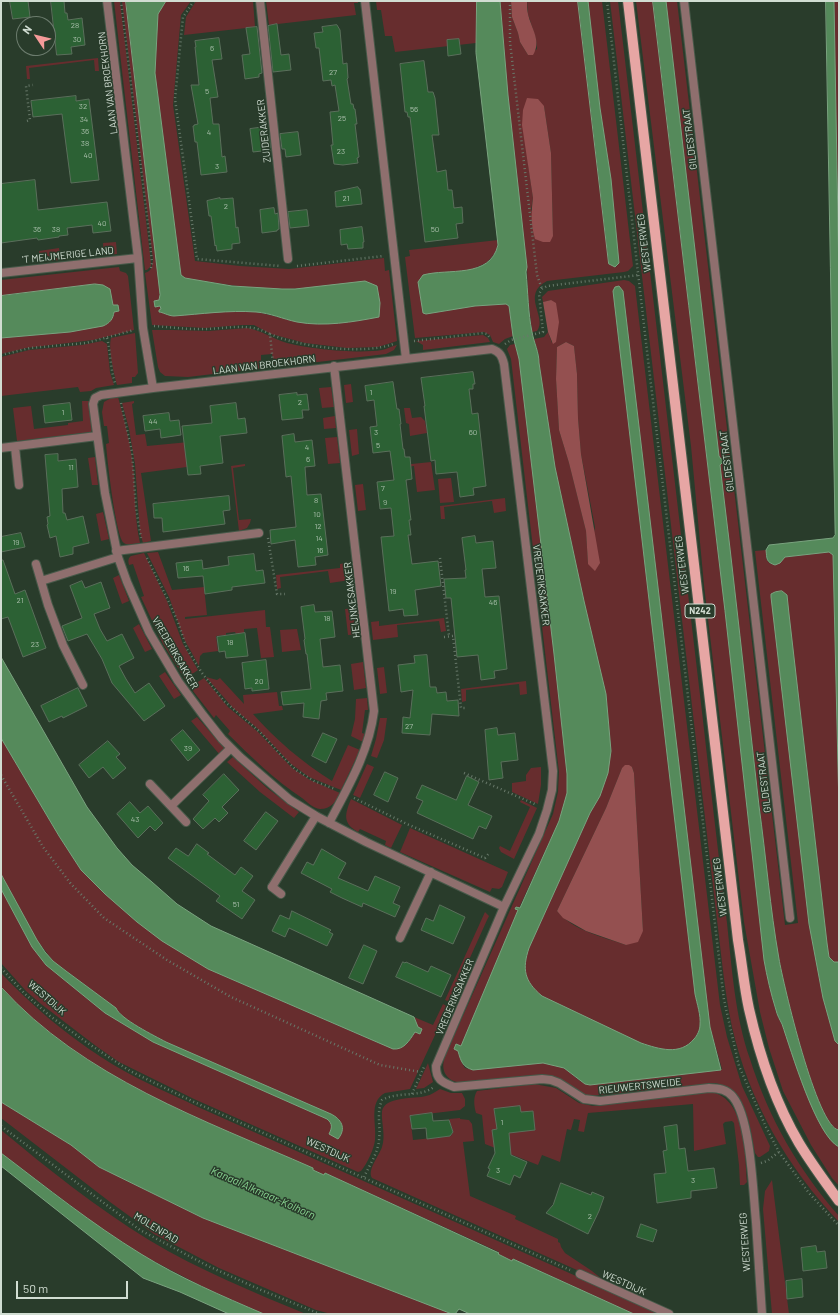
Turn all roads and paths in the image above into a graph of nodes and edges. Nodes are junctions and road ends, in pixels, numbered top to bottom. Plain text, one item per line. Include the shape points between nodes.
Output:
1 (107, 1) edge
2 (121, 1) edge
3 (194, 1) edge
4 (260, 1) edge
5 (365, 1) edge
6 (510, 1) edge
7 (607, 1) edge
8 (628, 1) edge
9 (684, 1) edge
10 (33, 85) dead end
11 (27, 120) dead end
12 (394, 255) junction
13 (138, 258) junction
14 (286, 262) joint
15 (293, 266) dead end
16 (140, 272) junction
17 (1, 273) edge
18 (639, 275) junction
19 (542, 289) junction
20 (143, 328) junction
21 (270, 334) junction
22 (107, 338) junction
23 (511, 340) dead end
24 (404, 342) junction
25 (492, 349) junction
26 (1, 355) edge
27 (406, 359) junction
28 (334, 366) junction
29 (274, 374) junction
30 (153, 388) junction
31 (119, 392) junction
32 (97, 436) junction
33 (15, 447) junction
34 (1, 448) edge
35 (18, 485) dead end
36 (260, 533) joint
37 (142, 548) junction
38 (117, 554) junction
39 (440, 558) dead end
40 (36, 564) dead end
41 (42, 581) junction
42 (285, 594) dead end
43 (449, 636) junction
44 (444, 637) dead end
45 (83, 685) dead end
46 (466, 708) dead end
47 (231, 748) junction
48 (464, 773) dead end
49 (1, 775) edge
50 (150, 784) dead end
51 (345, 793) junction
52 (171, 806) junction
53 (548, 810) junction
54 (316, 816) junction
55 (186, 822) dead end
56 (329, 823) junction
57 (490, 852) dead end
58 (431, 872) junction
59 (280, 894) dead end
60 (504, 907) junction
61 (790, 918) dead end
62 (400, 938) dead end
63 (1, 968) edge
64 (438, 1078) junction
65 (412, 1094) junction
66 (1, 1126) edge
67 (779, 1152) junction
68 (752, 1168) junction
69 (364, 1177) junction
70 (839, 1201) edge
71 (839, 1226) edge
72 (580, 1274) joint
73 (320, 1314) edge
74 (669, 1314) edge
75 (762, 1314) edge

1 - 13 street, LAAN VAN BROEKHORN
2 - 16 path via 152,263 147,271
3 - 14 path via 183,17 175,98 197,259
4 - 14 street, ZUIDERAKKER
5 - 12 street
6 - 19 path via 510,42 537,275
7 - 18 path, WESTERWEG
8 - 70 main road, WESTERWEG / N242 via 747,999 759,1046 783,1110 798,1142
9 - 61 street, GILDESTRAAT
10 - 11 path via 26,86 30,120
12 - 15 path
12 - 24 street
13 - 16 street, LAAN VAN BROEKHORN
13 - 17 street, 'T MEIJMERIGE LAND
16 - 20 street, LAAN VAN BROEKHORN
18 - 19 path via 547,286
18 - 67 path, WESTERWEG via 724,1000 739,1066
19 - 23 path via 539,301 544,331
20 - 21 path via 154,326 198,330 244,326
20 - 22 path
20 - 30 street, LAAN VAN BROEKHORN
21 - 24 path via 291,341 351,349 382,348
21 - 29 path
22 - 26 path via 67,346 30,348
22 - 31 path via 112,372
24 - 25 path via 483,333 489,337
24 - 27 street
25 - 27 street
25 - 53 street, VREDERIKSAKKER via 499,352 504,364 547,712 553,771
27 - 28 street, LAAN VAN BROEKHORN
28 - 29 street, LAAN VAN BROEKHORN
28 - 51 street, HEIJNKESAKKER via 374,711 368,741
29 - 30 street, LAAN VAN BROEKHORN
30 - 31 street, VREDERIKSAKKER
31 - 32 street, VREDERIKSAKKER via 95,398 93,404
31 - 37 path via 132,452
32 - 33 street
32 - 38 street, VREDERIKSAKKER
33 - 34 street
33 - 35 street
36 - 37 street
36 - 42 path via 268,532 277,594
37 - 38 street
37 - 51 path via 178,622 187,649 224,701 260,732 296,770 314,781
38 - 41 street
38 - 47 street, VREDERIKSAKKER via 149,632 178,681
39 - 43 path
40 - 41 street
41 - 45 street via 58,632
43 - 44 path
43 - 46 path via 453,636 461,708
47 - 52 street
47 - 54 street, VREDERIKSAKKER via 290,800
48 - 53 path via 515,798
49 - 65 path via 43,847 71,884 104,918 167,960 231,997 380,1065 422,1072
50 - 52 street
51 - 56 street, HEIJNKESAKKER
51 - 57 path via 376,810 484,858
52 - 55 street
53 - 60 street, VREDERIKSAKKER
54 - 56 street, VREDERIKSAKKER
54 - 59 street via 272,888
56 - 58 street, VREDERIKSAKKER
58 - 60 street, VREDERIKSAKKER
58 - 62 street
60 - 64 street, VREDERIKSAKKER via 436,1066
63 - 69 path, WESTDIJK via 50,1016 130,1071
64 - 65 path via 436,1085 429,1091
64 - 68 street, RIEUWERTSWEIDE via 454,1087 552,1080 584,1099 600,1101 708,1088 725,1090 739,1106
65 - 69 path via 395,1095 382,1100 378,1112 378,1146
66 - 73 path, MOLENPAD via 140,1230 206,1265
67 - 68 path
67 - 71 path, WESTERWEG via 809,1193
68 - 75 street, WESTERWEG
69 - 72 path, WESTDIJK
72 - 74 street, WESTDIJK

